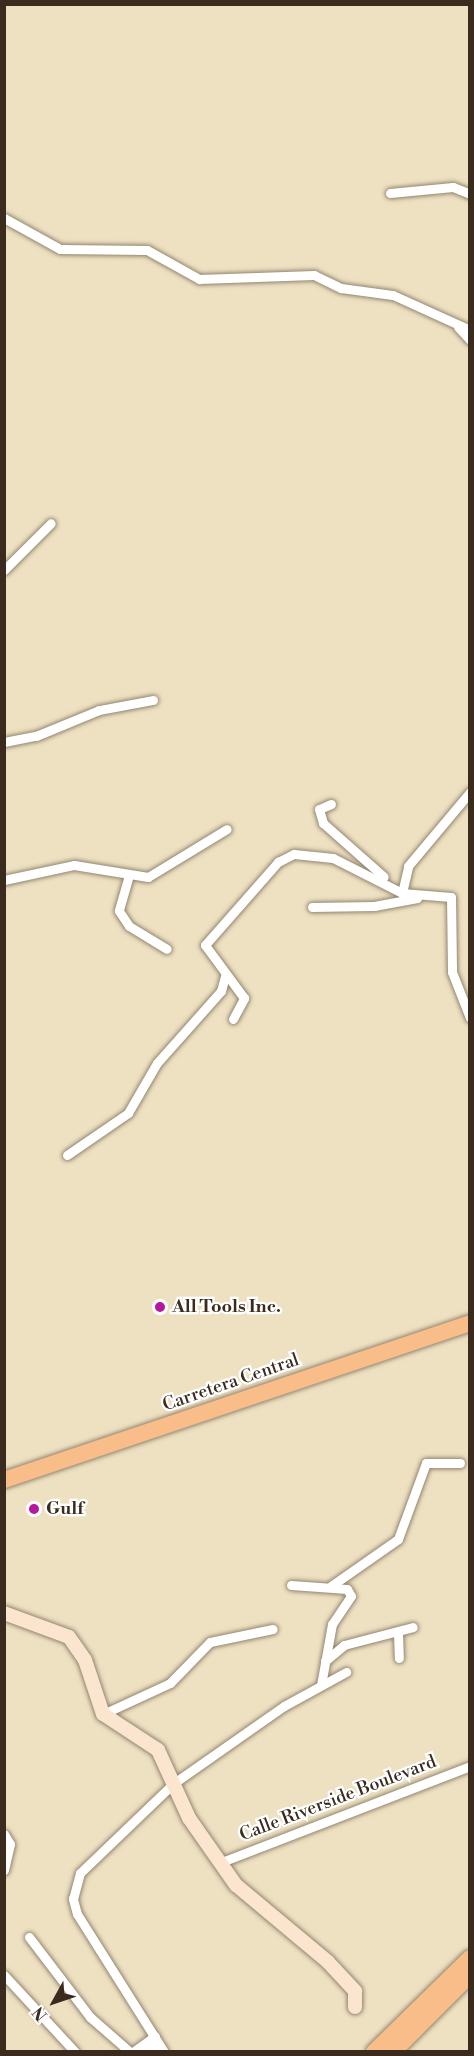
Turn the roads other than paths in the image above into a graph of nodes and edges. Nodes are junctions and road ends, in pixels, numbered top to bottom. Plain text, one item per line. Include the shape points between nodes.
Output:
1 (390, 193) dead end
2 (470, 194) edge
3 (4, 218) edge
4 (455, 323) junction
5 (470, 330) edge
6 (470, 340) edge
7 (51, 523) dead end
8 (4, 570) edge
9 (153, 700) dead end
10 (4, 742) edge
11 (470, 792) edge
12 (331, 804) dead end
13 (227, 829) dead end
14 (129, 875) junction
15 (4, 880) edge
16 (402, 890) junction
17 (421, 898) junction
18 (312, 907) dead end
19 (167, 949) dead end
20 (225, 976) junction
21 (470, 1018) edge
22 (233, 1019) dead end
23 (67, 1155) dead end
24 (470, 1323) edge
25 (470, 1334) edge
26 (460, 1463) dead end
27 (4, 1480) edge
28 (4, 1490) edge
29 (291, 1585) dead end
30 (331, 1586) junction
31 (4, 1613) edge
32 (413, 1627) dead end
33 (273, 1629) dead end
34 (398, 1633) junction
35 (399, 1658) dead end
36 (325, 1660) junction
37 (346, 1672) dead end
38 (321, 1685) junction
39 (103, 1714) junction
40 (470, 1766) edge
41 (174, 1783) junction
42 (4, 1834) edge
43 (219, 1863) junction
44 (4, 1870) edge
45 (29, 1937) dead end
46 (470, 1958) edge
47 (4, 1975) edge
48 (470, 1975) edge
49 (355, 2007) dead end
50 (159, 2044) edge
51 (75, 2052) edge
52 (132, 2052) edge
53 (147, 2052) edge
54 (374, 2052) edge
55 (393, 2052) edge

1 - 2 street via 453,186
3 - 4 street via 60,249 147,250 200,279 301,272 341,288 393,295
4 - 5 street
4 - 6 street
7 - 8 street
9 - 10 street via 99,710 36,736
11 - 16 street via 408,866
12 - 16 street via 319,809 324,823 373,871
13 - 14 street via 148,877
14 - 15 street via 74,865
14 - 19 street via 119,912 129,926
16 - 17 street
16 - 20 street via 333,858 294,854 278,862 215,931 205,952
17 - 18 street via 374,906
17 - 21 street via 444,892 451,897 452,972
20 - 22 street via 244,998
20 - 23 street via 221,991 157,1063 128,1113
24 - 27 highway, Carretera Central
25 - 28 highway, Carretera Central
26 - 30 street via 426,1462 398,1539
29 - 30 street
30 - 36 street via 347,1589 351,1596 332,1624
31 - 39 street via 69,1637 85,1660
32 - 34 street
33 - 39 street via 210,1642 170,1683
34 - 35 street
34 - 36 street via 344,1645
36 - 38 street
37 - 38 street
38 - 41 street
39 - 41 street via 158,1750
40 - 43 street, Calle Riverside Boulevard
41 - 43 street
41 - 50 street via 80,1873 73,1899
42 - 44 street via 10,1844
43 - 49 street via 266,1914 335,1969 355,1991
45 - 52 street via 90,2017
46 - 54 highway
47 - 51 street
48 - 55 highway
50 - 52 street
50 - 53 street

